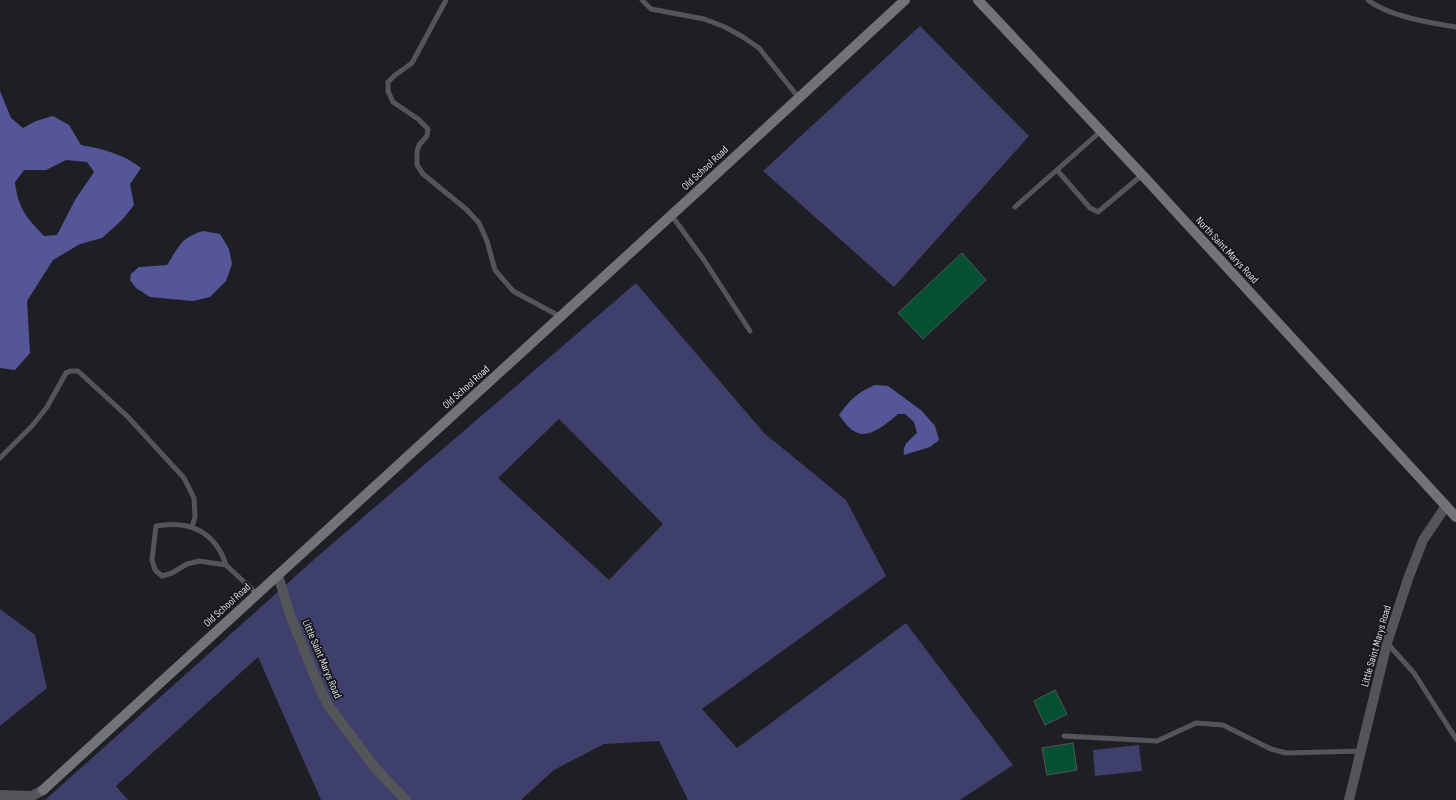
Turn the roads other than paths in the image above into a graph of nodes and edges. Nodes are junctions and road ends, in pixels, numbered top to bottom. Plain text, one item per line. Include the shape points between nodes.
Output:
1 (446, 0) edge
2 (642, 0) edge
3 (905, 0) edge
4 (978, 0) edge
5 (1368, 0) edge
6 (1456, 27) edge
7 (799, 98) junction
8 (1101, 131) junction
9 (1057, 170) junction
10 (1142, 176) junction
11 (1015, 207) dead end
12 (672, 216) junction
13 (560, 317) junction
14 (750, 330) dead end
15 (0, 458) edge
16 (1446, 506) junction
17 (1456, 517) edge
18 (192, 527) junction
19 (226, 565) junction
20 (278, 575) junction
21 (257, 594) junction
22 (1387, 643) junction
23 (1064, 736) dead end
24 (1456, 738) edge
25 (1361, 751) junction
26 (0, 795) edge
27 (406, 800) edge
28 (1349, 800) edge

1 - 13 lane via 412,63 388,82 388,91 393,102 428,129 427,136 419,145 417,166 479,223 495,270 513,290
2 - 7 lane via 651,10 704,19 743,37 759,48
3 - 7 street, Old School Road
4 - 8 street, North Saint Marys Road
5 - 6 lane via 1384,10 1400,15
7 - 12 street, Old School Road
8 - 9 lane
8 - 10 street, North Saint Marys Road
9 - 10 lane via 1090,208 1098,212
9 - 11 lane
10 - 16 street, North Saint Marys Road
12 - 13 street, Old School Road
12 - 14 lane
13 - 20 street, Old School Road
15 - 18 lane via 47,407 66,373 78,371 128,417 184,478 194,498 195,517
16 - 17 street, North Saint Marys Road
16 - 22 street, Little Saint Marys Road via 1422,540
18 - 19 lane via 212,540
18 - 19 lane via 167,524 156,526 152,560 155,570 162,576 199,561
19 - 21 lane
20 - 21 street, Old School Road
20 - 27 street, Little Saint Marys Road via 290,615 328,705 376,769
21 - 26 street, Old School Road via 43,790 32,796
22 - 24 lane via 1414,673
22 - 25 street, Little Saint Marys Road
23 - 25 lane via 1157,741 1196,723 1223,725 1271,749 1286,753
25 - 28 street, Little Saint Marys Road

